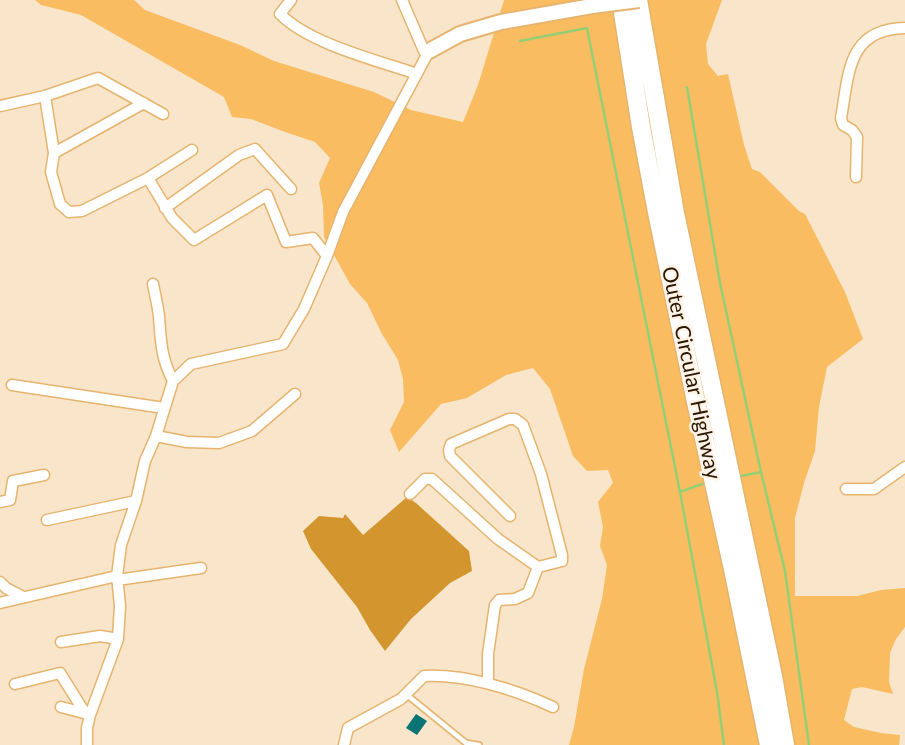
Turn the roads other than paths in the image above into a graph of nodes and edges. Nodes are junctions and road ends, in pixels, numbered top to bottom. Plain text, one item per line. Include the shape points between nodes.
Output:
1 (291, 0) edge
2 (402, 0) edge
3 (621, 0) edge
4 (638, 0) edge
5 (905, 28) edge
6 (429, 51) junction
7 (417, 74) junction
8 (46, 96) junction
9 (144, 103) junction
10 (0, 106) edge
11 (163, 114) dead end
12 (192, 150) dead end
13 (54, 153) junction
14 (856, 177) dead end
15 (148, 178) junction
16 (291, 189) dead end
17 (165, 208) junction
18 (327, 256) junction
19 (153, 284) dead end
20 (173, 381) junction
21 (12, 385) dead end
22 (295, 394) dead end
23 (164, 408) junction
24 (156, 436) junction
25 (903, 472) edge
26 (44, 475) dead end
27 (846, 489) dead end
28 (410, 494) dead end
29 (136, 501) junction
30 (0, 502) edge
31 (510, 516) dead end
32 (47, 520) dead end
33 (537, 567) junction
34 (201, 568) dead end
35 (117, 578) junction
36 (0, 582) edge
37 (23, 597) junction
38 (0, 603) edge
39 (118, 639) junction
40 (61, 642) dead end
41 (488, 683) junction
42 (15, 684) dead end
43 (406, 694) junction
44 (61, 707) dead end
45 (553, 707) dead end
46 (88, 714) junction
47 (87, 745) edge
48 (344, 745) edge
49 (479, 745) edge
50 (769, 745) edge
51 (785, 745) edge

1 - 7 street via 280,14 319,40
2 - 6 street via 424,51
3 - 50 highway, Outer Circular Highway via 657,212
4 - 6 street, bridge via 501,22 460,34
4 - 51 highway, Outer Circular Highway via 675,213
5 - 14 street via 870,36 851,62 841,118 857,137
6 - 7 street
7 - 18 street via 344,212
8 - 9 street via 98,78
8 - 10 street
8 - 13 street
9 - 11 street
9 - 13 street
12 - 15 street
13 - 15 street via 51,172 60,204 69,212 82,211
15 - 17 street
16 - 17 street via 255,149 239,155
17 - 18 street via 194,240 267,195 286,242 313,238
18 - 20 street via 283,344 191,364
19 - 20 street via 165,365
20 - 23 street
21 - 23 street
22 - 24 street via 252,431 219,443
23 - 24 street
24 - 29 street
25 - 27 street via 874,489
26 - 30 street via 13,481 9,500
28 - 33 street via 425,480 432,480
29 - 32 street
29 - 35 street via 121,545
31 - 33 street via 449,450 451,444 515,419 523,425 541,474 562,555 562,561
33 - 41 street via 528,593 495,605
34 - 35 street
35 - 37 street
35 - 39 street
36 - 37 street
37 - 38 street
39 - 40 street via 100,636
39 - 46 street
41 - 43 street via 424,676
41 - 45 street
42 - 46 street via 60,673
43 - 48 street via 348,728
43 - 49 lane via 466,743
44 - 46 street
46 - 47 street

